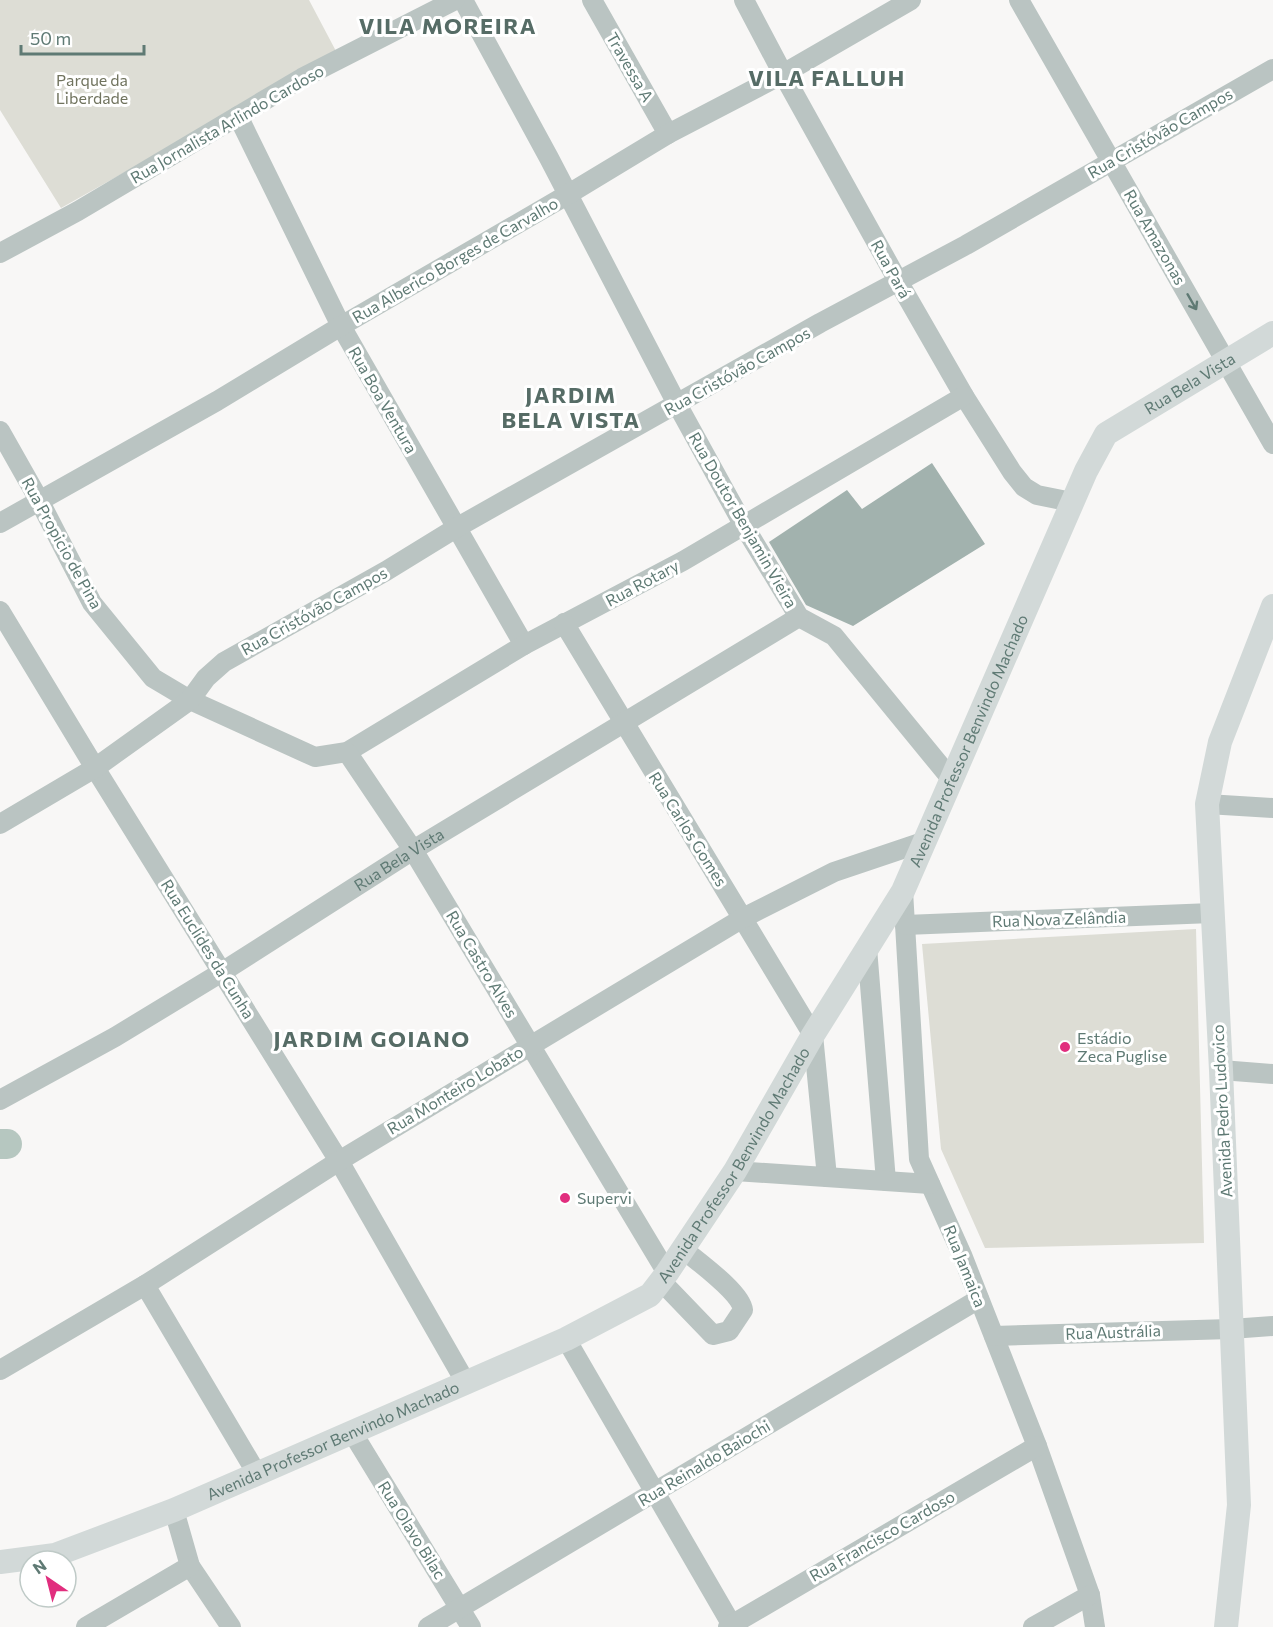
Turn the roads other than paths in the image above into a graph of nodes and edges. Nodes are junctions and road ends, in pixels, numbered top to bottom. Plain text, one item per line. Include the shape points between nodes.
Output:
1 (455, 0) edge
2 (463, 0) edge
3 (592, 0) edge
4 (744, 0) edge
5 (911, 0) edge
6 (1018, 0) edge
7 (1273, 69) edge
8 (783, 74) junction
9 (238, 116) junction
10 (668, 134) junction
11 (1111, 160) junction
12 (567, 195) junction
13 (0, 253) edge
14 (898, 281) junction
15 (340, 326) junction
16 (1273, 333) edge
17 (1226, 362) junction
18 (964, 396) junction
19 (677, 404) junction
20 (0, 431) edge
21 (1107, 434) joint
22 (1273, 444) edge
23 (39, 500) junction
24 (1072, 502) junction
25 (0, 523) edge
26 (744, 526) junction
27 (456, 528) junction
28 (1273, 606) edge
29 (0, 611) edge
30 (799, 617) junction
31 (564, 623) junction
32 (524, 645) junction
33 (190, 700) junction
34 (624, 724) junction
35 (347, 752) junction
36 (315, 757) joint
37 (95, 768) junction
38 (952, 780) junction
39 (1207, 804) junction
40 (1273, 808) edge
41 (0, 824) edge
42 (926, 841) junction
43 (413, 850) junction
44 (903, 891) junction
45 (1212, 913) junction
46 (743, 918) junction
47 (906, 925) junction
48 (867, 948) junction
49 (222, 972) junction
50 (813, 1035) junction
51 (531, 1044) junction
52 (1221, 1070) junction
53 (1273, 1074) edge
54 (0, 1100) edge
55 (339, 1161) junction
56 (735, 1170) junction
57 (827, 1177) junction
58 (886, 1181) junction
59 (930, 1184) junction
60 (683, 1249) junction
61 (664, 1277) junction
62 (145, 1285) junction
63 (979, 1299) junction
64 (1273, 1326) edge
65 (1232, 1329) junction
66 (994, 1336) junction
67 (566, 1339) junction
68 (0, 1370) edge
69 (466, 1383) junction
70 (352, 1432) junction
71 (1037, 1446) junction
72 (257, 1474) junction
73 (655, 1492) junction
74 (174, 1510) junction
75 (0, 1562) edge
76 (190, 1566) junction
77 (1090, 1595) junction
78 (460, 1608) junction
79 (731, 1626) edge
80 (86, 1627) edge
81 (231, 1627) edge
82 (428, 1627) edge
83 (471, 1627) edge
84 (1033, 1627) edge
85 (1095, 1627) edge
86 (1226, 1627) edge

1 - 9 street, Rua Jornalista Arlindo Cardoso via 302,78
2 - 12 street, Rua Doutor Benjamin Vieira
3 - 10 street, Travessa A
4 - 8 street, Rua Pará
5 - 8 street, Rua Alberico Borges de Carvalho
6 - 11 street, Rua Amazonas
7 - 11 street, Rua Cristóvão Campos
8 - 10 street, Rua Alberico Borges de Carvalho
8 - 14 street, Rua Pará
9 - 13 street, Rua Jornalista Arlindo Cardoso
9 - 15 street, Rua Boa Ventura
10 - 12 street, Rua Alberico Borges de Carvalho
11 - 14 street, Rua Cristóvão Campos
11 -> 17 street, Rua Amazonas
12 - 15 street, Rua Alberico Borges de Carvalho
12 - 19 street, Rua Doutor Benjamin Vieira
14 - 18 street, Rua Pará
14 - 19 street, Rua Cristóvão Campos
15 - 23 street, Rua Alberico Borges de Carvalho via 217,401
15 - 27 street, Rua Boa Ventura
16 - 17 main road, Rua Bela Vista
17 - 21 main road, Rua Bela Vista
17 - 22 street, Rua Amazonas
18 - 24 street, Rua Pará via 1024,487 1037,495
18 - 26 street, Rua Rotary
19 - 26 street, Rua Doutor Benjamin Vieira
19 - 27 street, Rua Cristóvão Campos
20 - 23 street, Rua Propicio de Pina
21 - 24 main road, Avenida Professor Benvindo Machado
23 - 25 street, Rua Alberico Borges de Carvalho
23 - 33 street, Rua Propicio de Pina via 92,603 153,678
24 - 38 main road, Avenida Professor Benvindo Machado
26 - 30 street, Rua Doutor Benjamin Vieira
26 - 31 street, Rua Rotary
27 - 32 street, Rua Boa Ventura
27 - 33 street, Rua Cristóvão Campos via 386,572 224,662
28 - 39 main road, Avenida Pedro Ludovico via 1220,742
29 - 37 street, Rua Euclides da Cunha
30 - 34 street, Rua Bela Vista
30 - 38 street, Rua Doutor Benjamin Vieira via 834,636
31 - 32 street, Rua Rotary
31 - 34 street, Rua Carlos Gomes
32 - 35 street, Rua Rotary
33 - 36 street, Rua Propicio de Pina
33 - 37 street, Rua Cristóvão Campos
34 - 43 street, Rua Bela Vista
34 - 46 street, Rua Carlos Gomes
35 - 36 street, Rua Rotary
35 - 43 street, Rua Castro Alves
37 - 41 street, Rua Cristóvão Campos
37 - 49 street, Rua Euclides da Cunha
38 - 42 main road, Avenida Professor Benvindo Machado
39 - 40 street
39 - 45 main road, Avenida Pedro Ludovico
42 - 44 main road, Avenida Professor Benvindo Machado
42 - 46 street, Rua Monteiro Lobato via 834,872
43 - 49 street, Rua Bela Vista
43 - 51 street, Rua Castro Alves
44 - 47 street, Rua Jamaica
44 - 48 main road, Avenida Professor Benvindo Machado
45 - 47 street, Rua Nova Zelândia
45 - 52 main road, Avenida Pedro Ludovico
46 - 50 street, Rua Carlos Gomes
46 - 51 street, Rua Monteiro Lobato
47 - 59 street, Rua Jamaica via 919,1159
48 - 50 main road, Avenida Professor Benvindo Machado
48 - 58 street
49 - 54 street, Rua Bela Vista
49 - 55 street, Rua Euclides da Cunha
50 - 56 main road, Avenida Professor Benvindo Machado
50 - 57 street
51 - 55 street, Rua Monteiro Lobato
51 - 61 street, Rua Castro Alves
52 - 53 street
52 - 65 main road, Avenida Pedro Ludovico
55 - 62 street, Rua Monteiro Lobato
55 - 69 street, Rua Euclides da Cunha
56 - 57 street
56 - 60 main road, Avenida Professor Benvindo Machado
57 - 58 street
58 - 59 street
59 - 63 street, Rua Jamaica
60 - 61 main road, Avenida Professor Benvindo Machado
60 - 61 street, Rua Castro Alves via 742,1303 743,1310 729,1331 713,1335
61 - 67 main road, Avenida Professor Benvindo Machado via 650,1295
62 - 68 street, Rua Monteiro Lobato
62 - 72 street
63 - 66 street, Rua Jamaica
63 - 73 street, Rua Reinaldo Baiochi
64 - 65 street, Rua Austrália
65 - 66 street, Rua Austrália
65 - 86 main road, Avenida Pedro Ludovico via 1239,1504
66 - 71 street, Rua Jamaica
67 - 69 main road, Avenida Professor Benvindo Machado
67 - 73 street
69 - 70 main road, Avenida Professor Benvindo Machado
70 - 72 main road, Avenida Professor Benvindo Machado
70 - 78 street, Rua Olavo Bilac
71 - 77 street, Rua Jamaica
71 - 79 street, Rua Francisco Cardoso
72 - 74 main road, Avenida Professor Benvindo Machado
73 - 78 street, Rua Reinaldo Baiochi
73 - 79 street
74 - 75 main road, Avenida Professor Benvindo Machado via 55,1555
74 - 76 street
76 - 80 street
76 - 81 street
77 - 84 street
77 - 85 street, Rua Jamaica
78 - 82 street, Rua Reinaldo Baiochi
78 - 83 street, Rua Olavo Bilac

